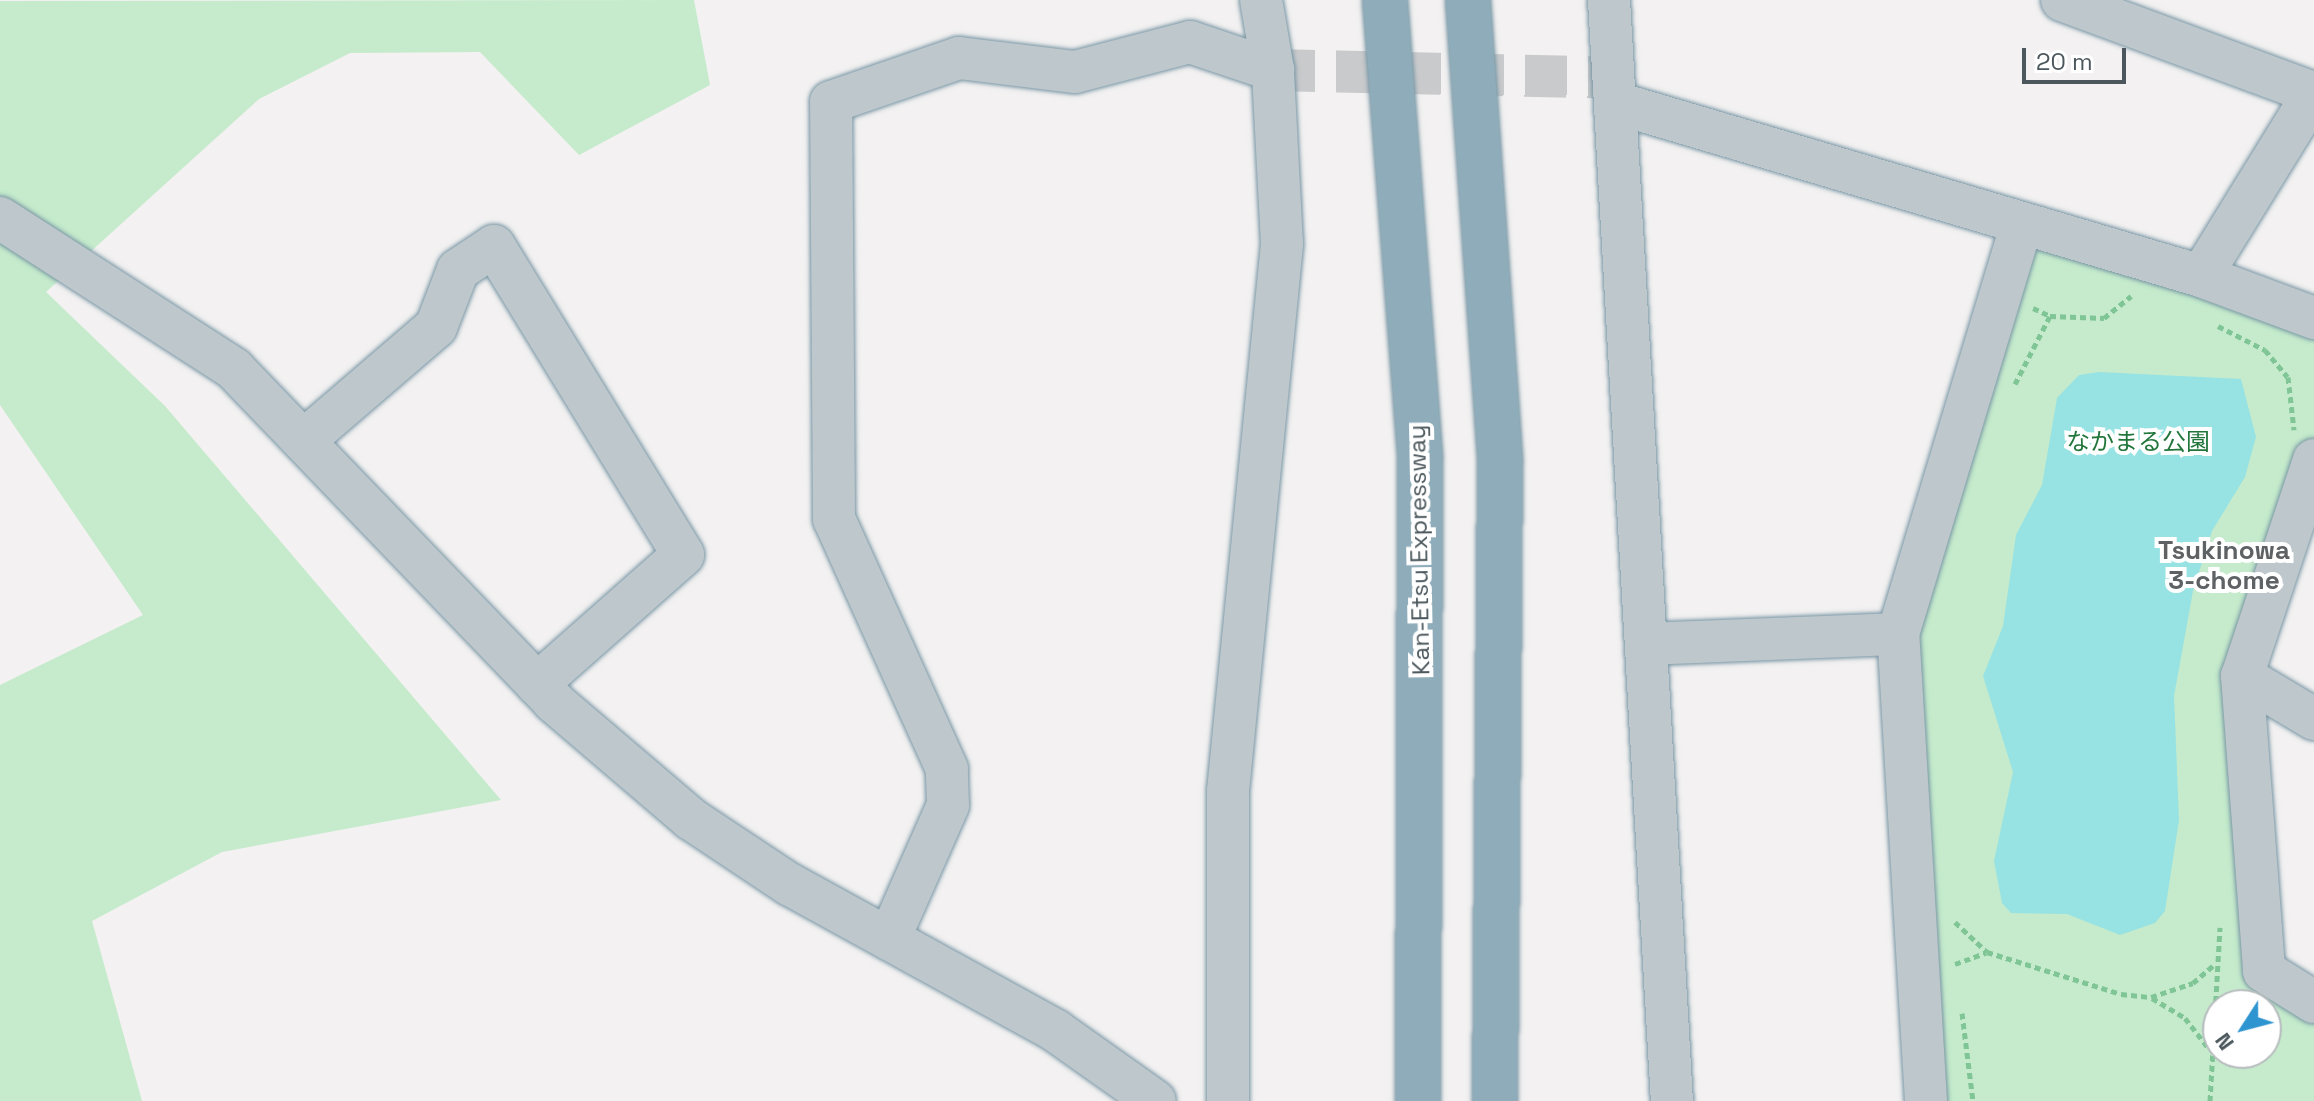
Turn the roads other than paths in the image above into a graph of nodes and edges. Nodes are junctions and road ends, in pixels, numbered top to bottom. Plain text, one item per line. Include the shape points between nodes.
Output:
1 (1261, 0) edge
2 (1385, 0) edge
3 (1468, 0) edge
4 (1609, 0) edge
5 (2062, 0) edge
6 (1273, 70) junction
7 (2314, 93) edge
8 (1620, 104) junction
9 (0, 218) edge
10 (2022, 223) junction
11 (2201, 276) junction
12 (2314, 318) edge
13 (308, 437) junction
14 (2314, 460) edge
15 (1898, 634) junction
16 (1648, 644) junction
17 (2242, 676) junction
18 (537, 684) junction
19 (2314, 719) edge
20 (889, 939) junction
21 (2314, 1002) edge
22 (1155, 1101) edge
23 (1228, 1101) edge
24 (1418, 1101) edge
25 (1495, 1101) edge
26 (1672, 1101) edge
27 (1926, 1101) edge

1 - 6 street
2 - 24 highway, Kan-Etsu Expressway via 1420,459
3 - 25 highway via 1500,462
4 - 8 street
5 - 7 street
6 - 20 street via 1190,42 1075,72 959,58 831,102 834,519 947,769 948,805
6 - 23 street via 1282,244 1228,791
7 - 11 street
8 - 10 street
8 - 16 street
9 - 13 street via 234,369
10 - 11 street
10 - 15 street
11 - 12 street
13 - 18 street
13 - 18 street via 436,327 458,270 494,246 683,555
14 - 17 street
15 - 16 street
15 - 27 street
16 - 26 street
17 - 19 street
17 - 21 street via 2264,971
18 - 20 street via 691,819
20 - 22 street via 1056,1031

